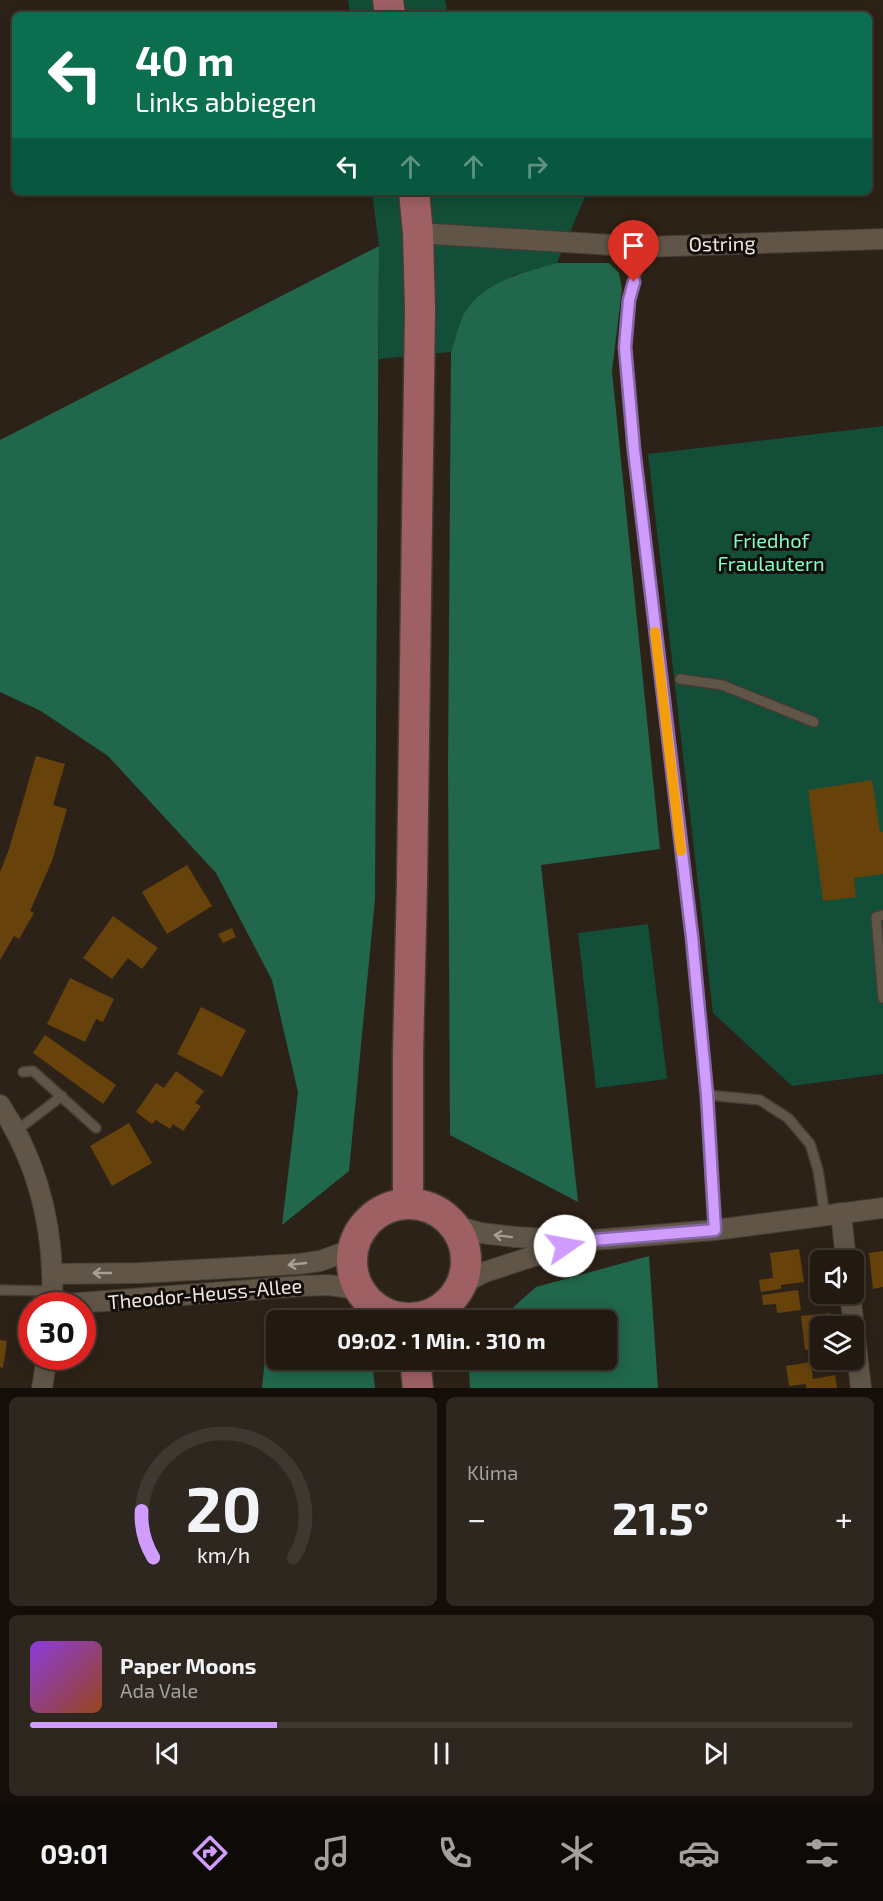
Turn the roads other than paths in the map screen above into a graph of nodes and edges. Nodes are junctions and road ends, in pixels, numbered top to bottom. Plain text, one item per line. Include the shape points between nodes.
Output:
1 (414, 195) edge
2 (418, 233) junction
3 (883, 239) edge
4 (644, 247) junction
5 (680, 679) dead end
6 (814, 722) dead end
7 (883, 915) edge
8 (883, 998) edge
9 (23, 1072) dead end
10 (707, 1095) junction
11 (62, 1096) junction
12 (0, 1106) edge
13 (96, 1128) dead end
14 (16, 1131) junction
15 (408, 1204) junction
16 (883, 1208) edge
17 (833, 1214) junction
18 (453, 1225) junction
19 (715, 1230) junction
20 (582, 1241) junction
21 (353, 1249) junction
22 (843, 1250) edge
23 (462, 1284) junction
24 (359, 1289) junction
25 (0, 1290) edge
26 (26, 1292) edge
27 (52, 1292) edge
28 (60, 1292) edge
29 (96, 1293) edge
30 (851, 1304) edge
31 (382, 1310) edge
32 (437, 1310) edge
33 (45, 1370) edge
34 (417, 1370) edge
35 (42, 1388) edge
36 (418, 1388) edge
37 (861, 1388) edge

1 - 2 main road
2 - 4 street, Ostring
2 - 15 main road
3 - 4 street, Ostring
4 - 10 lane via 629,300 625,347
5 - 6 lane via 722,685
7 - 8 lane via 876,917
9 - 11 lane via 33,1071
10 - 17 lane via 760,1101 788,1118 810,1144
10 - 19 lane
11 - 13 lane
11 - 14 lane
12 - 14 street
14 - 27 street via 45,1211
15 - 18 main road via 429,1207
15 - 21 main road via 384,1209 365,1224
16 - 17 street
17 - 19 street
17 - 22 street
20 -> 18 street via 515,1238
18 - 23 main road via 465,1254
19 - 20 street
20 - 23 street via 485,1272
21 - 24 main road via 354,1277
21 -> 28 street, Theodor-Heuss-Allee via 299,1264 140,1273
23 - 32 main road
24 - 29 street, Theodor-Heuss-Allee via 328,1285
24 - 31 main road
25 - 26 lane, Theodor-Heuss-Allee
30 - 37 street
33 - 35 street
34 - 36 main road

